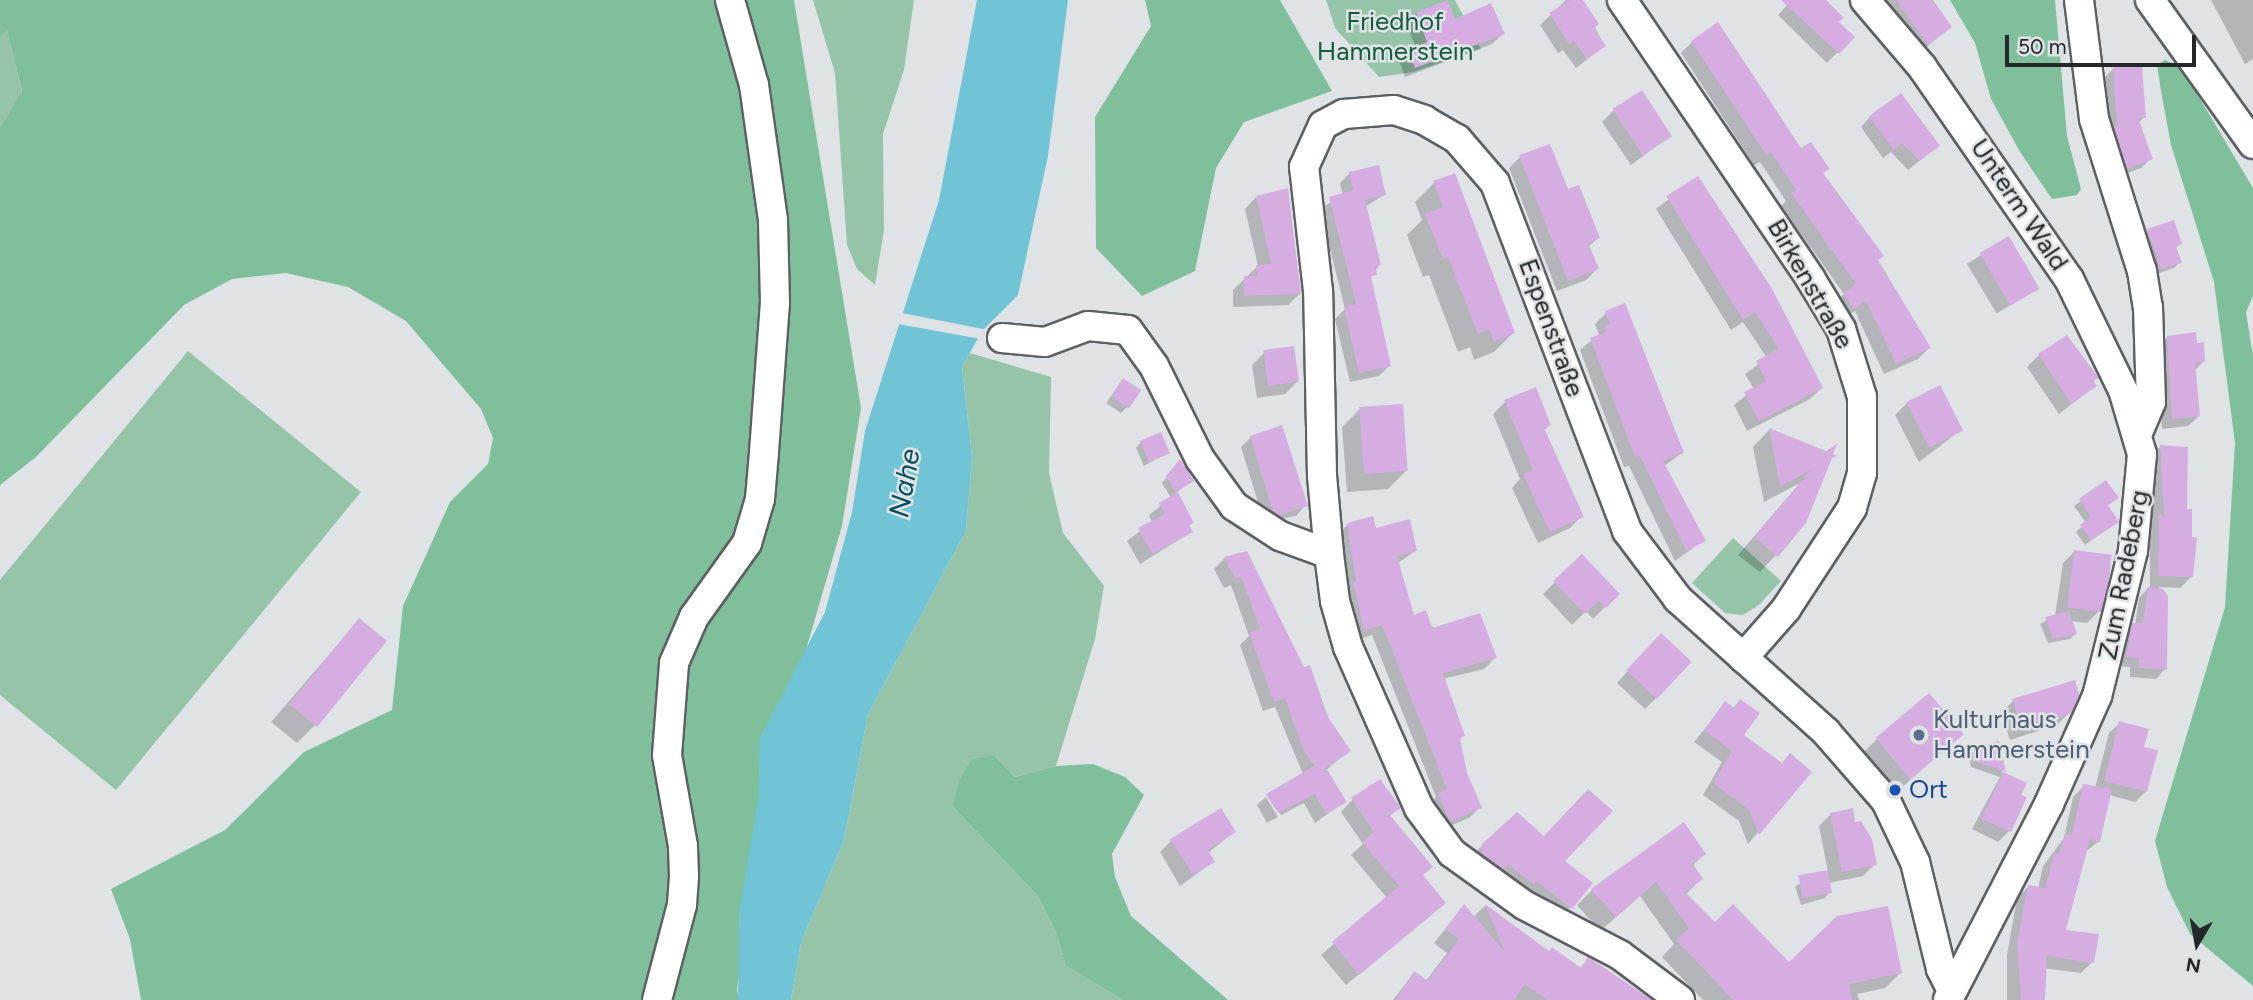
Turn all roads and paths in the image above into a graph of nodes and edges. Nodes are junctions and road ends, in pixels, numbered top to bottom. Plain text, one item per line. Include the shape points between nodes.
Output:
1 (730, 0) edge
2 (1622, 0) edge
3 (1865, 0) edge
4 (2079, 0) edge
5 (2150, 0) edge
6 (2253, 144) edge
7 (1002, 338) dead end
8 (2138, 432) junction
9 (1329, 554) junction
10 (1743, 658) junction
11 (1949, 994) edge
12 (657, 1000) edge
13 (1680, 1000) edge

1 - 12 street via 754,85 773,220 775,303 760,499 747,543 694,617 672,675 667,755 684,846 684,876 682,905
2 - 10 street, Birkenstraße via 1841,329 1862,397 1862,473 1852,508 1786,609
3 - 8 street, Unterm Wald via 1922,67 2069,279
4 - 8 street, Zum Radeberg via 2094,119 2142,271 2148,307 2151,402
5 - 6 street
7 - 9 street via 1045,342 1088,327 1128,330 1154,366 1200,459 1234,506 1280,536
8 - 11 street, Zum Radeberg via 2142,481 2136,530 2098,696 2049,804
9 - 10 street, Espenstraße via 1321,450 1318,291 1304,167 1323,125 1344,114 1394,110 1457,139 1495,183 1627,531 1678,599
9 - 13 street, Espenstraße via 1335,601 1348,647 1434,833 1472,871 1499,890 1620,955
10 - 11 street, Espenstraße via 1826,732 1886,802 1915,862

